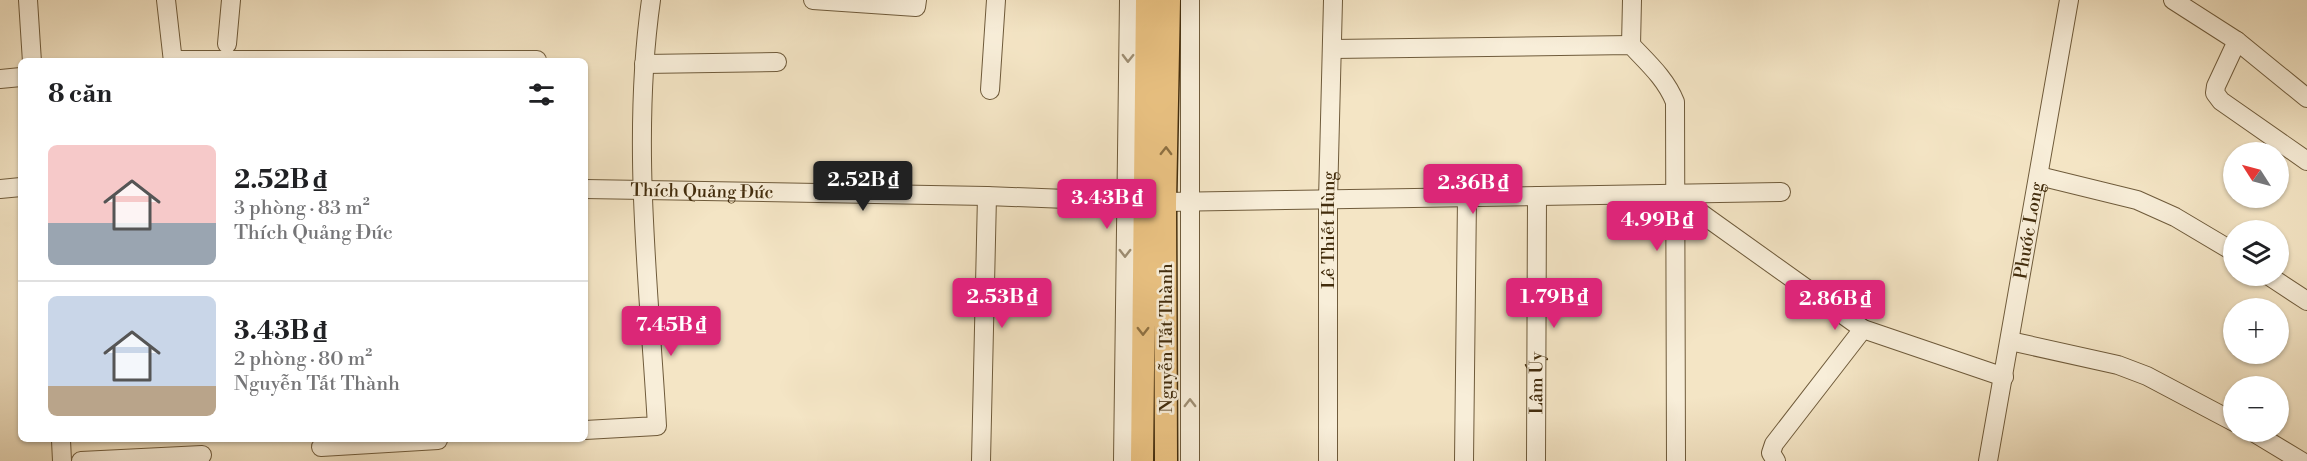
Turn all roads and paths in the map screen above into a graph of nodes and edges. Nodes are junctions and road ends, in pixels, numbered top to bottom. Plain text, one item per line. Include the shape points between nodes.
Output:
1 (28, 0) edge
2 (166, 0) edge
3 (231, 0) edge
4 (651, 0) edge
5 (813, 0) edge
6 (917, 0) edge
7 (996, 0) edge
8 (1129, 0) edge
9 (1147, 0) edge
10 (1169, 0) edge
11 (1190, 0) edge
12 (1333, 0) edge
13 (1632, 0) edge
14 (2069, 0) edge
15 (2173, 0) edge
16 (2236, 41) junction
17 (227, 44) dead end
18 (1630, 45) junction
19 (1333, 49) junction
20 (32, 58) edge
21 (173, 58) edge
22 (777, 62) dead end
23 (644, 64) junction
24 (18, 77) edge
25 (0, 79) edge
26 (990, 90) dead end
27 (2307, 98) edge
28 (2307, 161) edge
29 (2039, 176) junction
30 (18, 187) edge
31 (0, 189) edge
32 (588, 189) edge
33 (643, 190) junction
34 (1781, 192) dead end
35 (1674, 194) junction
36 (987, 196) junction
37 (1537, 196) junction
38 (1467, 197) junction
39 (1328, 200) junction
40 (1144, 202) junction
41 (1191, 202) junction
42 (2223, 245) edge
43 (2284, 286) edge
44 (2307, 301) edge
45 (1863, 329) junction
46 (2010, 341) junction
47 (2004, 377) junction
48 (2223, 416) edge
49 (588, 430) edge
50 (60, 442) edge
51 (405, 442) edge
52 (2270, 442) edge
53 (321, 447) dead end
54 (202, 455) dead end
55 (62, 461) edge
56 (81, 461) edge
57 (981, 461) edge
58 (1123, 461) edge
59 (1142, 461) edge
60 (1166, 461) edge
61 (1190, 461) edge
62 (1328, 461) edge
63 (1464, 461) edge
64 (1536, 461) edge
65 (1676, 461) edge
66 (1776, 461) edge
67 (1988, 461) edge
68 (2301, 461) edge

1 - 20 street
2 - 21 street
3 - 17 street
4 - 23 street
5 - 6 street via 916,7
7 - 26 street
8 -> 40 street, Nguyễn Tất Thành
9 - 40 main road, Nguyễn Tất Thành
40 -> 10 main road, Nguyễn Tất Thành
11 - 41 street, Nguyễn Tất Thành
12 - 19 street, Lê Thiết Hùng
13 - 18 street
14 - 29 street, Phước Long
15 - 16 street
16 - 27 street
16 - 28 street via 2215,93
18 - 19 street
18 - 35 street via 1662,77 1675,102
19 - 39 street, Lê Thiết Hùng
22 - 23 street
23 - 33 street
24 - 25 street
29 - 42 street via 2137,200
29 - 46 street, Phước Long
30 - 31 street
32 - 33 street, Thích Quảng Đức
33 - 36 street, Thích Quảng Đức
33 - 49 street via 657,426
34 - 35 street, Thích Quảng Đức
35 - 37 street, Thích Quảng Đức
35 - 45 street
35 - 65 street
36 - 40 street, Thích Quảng Đức
36 - 57 street
37 - 38 street, Thích Quảng Đức
37 - 64 street, Lâm Úy
38 - 39 street, Thích Quảng Đức
38 - 63 street
39 - 41 street, Thích Quảng Đức
39 - 62 street, Lê Thiết Hùng
40 - 41 street, Thích Quảng Đức
40 -> 58 street, Nguyễn Tất Thành
40 -> 59 main road, Nguyễn Tất Thành
40 - 60 main road, Nguyễn Tất Thành
61 -> 41 street, Nguyễn Tất Thành
43 - 44 street
45 - 47 street
45 - 66 street via 1774,444 1771,453
46 - 47 street, Phước Long
46 - 48 street via 2118,365
47 - 67 street, Phước Long
50 - 55 street
51 - 53 street
52 - 68 street
54 - 56 street

